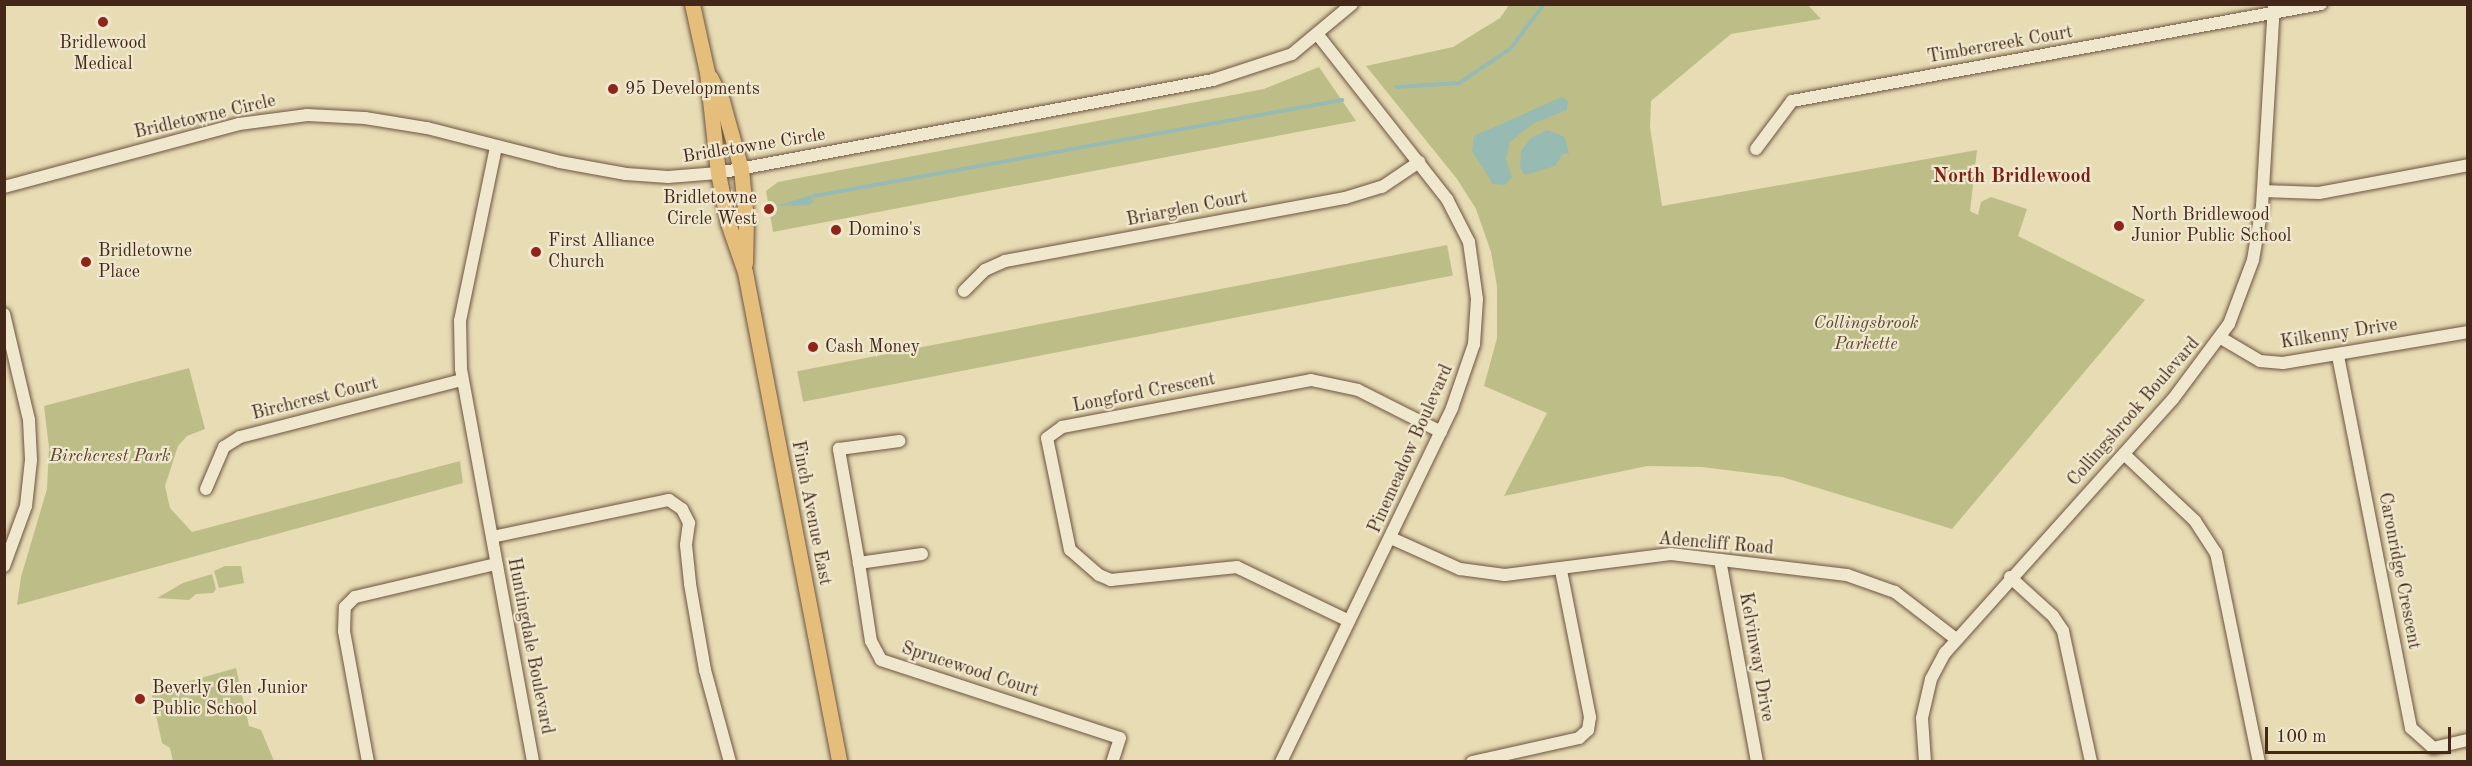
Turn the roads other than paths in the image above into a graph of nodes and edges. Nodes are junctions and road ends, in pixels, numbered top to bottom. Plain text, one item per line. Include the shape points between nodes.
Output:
1 (692, 4) edge
2 (1352, 4) edge
3 (2321, 4) edge
4 (2274, 9) edge
5 (1318, 35) junction
6 (707, 72) junction
7 (496, 147) junction
8 (1756, 149) dead end
9 (1419, 162) junction
10 (2468, 165) edge
11 (741, 169) junction
12 (718, 173) junction
13 (4, 187) edge
14 (2263, 191) junction
15 (745, 272) junction
16 (964, 291) dead end
17 (4, 314) edge
18 (2468, 332) edge
19 (2222, 338) junction
20 (2338, 356) junction
21 (462, 380) junction
22 (1441, 432) junction
23 (899, 441) dead end
24 (2124, 454) junction
25 (206, 489) dead end
26 (10, 537) edge
27 (492, 537) junction
28 (1392, 538) junction
29 (922, 554) dead end
30 (1720, 560) junction
31 (859, 563) junction
32 (496, 564) junction
33 (4, 566) edge
34 (1561, 571) junction
35 (2010, 577) junction
36 (1349, 621) junction
37 (1956, 639) junction
38 (2468, 740) edge
39 (368, 762) edge
40 (533, 762) edge
41 (730, 762) edge
42 (839, 762) edge
43 (1112, 762) edge
44 (1281, 762) edge
45 (1472, 762) edge
46 (1757, 762) edge
47 (1924, 762) edge
48 (2091, 762) edge
49 (2259, 762) edge

1 - 6 main road, Finch Avenue East
2 - 5 street, Bridletowne Circle
3 - 4 street, Timbercreek Court
4 - 8 street, Timbercreek Court via 1792,101
4 - 14 street, Collingsbrook Boulevard
5 - 9 street, Pinemeadow Boulevard
5 - 11 street, Bridletowne Circle via 1292,54 1213,80
6 - 11 main road, Finch Avenue East via 722,101
6 - 12 main road, Finch Avenue East
7 - 12 street, Bridletowne Circle via 626,174 669,177
7 - 13 street, Bridletowne Circle via 378,119 307,115 239,124
7 - 21 street, Huntingdale Boulevard via 460,321
9 - 16 street, Briarglen Court via 1382,187 1345,198 1005,261 986,270
9 - 22 street, Pinemeadow Boulevard via 1460,220 1476,279 1474,344
10 - 14 street via 2319,193
11 - 12 street, Bridletowne Circle
11 - 15 main road, Finch Avenue East via 746,219
12 - 15 main road, Finch Avenue East via 728,224
14 - 19 street, Collingsbrook Boulevard via 2253,260
15 - 42 main road, Finch Avenue East
17 - 26 street via 29,420 31,460 26,506
18 - 20 street, Kilkenny Drive
19 - 20 street, Kilkenny Drive via 2248,356 2272,363
19 - 24 street, Collingsbrook Boulevard
20 - 38 street, Caronridge Crescent via 2411,728 2433,748
21 - 25 street, Birchcrest Court via 240,437 225,447
21 - 27 street, Huntingdale Boulevard
22 - 28 street, Pinemeadow Boulevard
22 - 36 street, Longford Crescent via 1358,390 1311,380 1062,427 1047,438 1070,550 1099,575 1111,580 1237,567
23 - 31 street, Sprucewood Court via 839,449
24 - 35 street, Collingsbrook Boulevard
24 - 49 street via 2195,521 2216,553
26 - 33 street
27 - 32 street, Huntingdale Boulevard
27 - 41 street, Huntingdale Boulevard via 669,500 682,509 689,523 686,545 690,584 705,670
28 - 34 street, Adencliff Road via 1460,569 1504,575
28 - 36 street, Pinemeadow Boulevard
29 - 31 street
30 - 34 street, Adencliff Road via 1671,554
30 - 37 street, Adencliff Road via 1860,578 1895,592
30 - 46 street, Kelvinway Drive
31 - 43 street, Sprucewood Court via 871,641 881,660 1120,738
32 - 39 street via 355,597 345,607 344,631
32 - 40 street, Huntingdale Boulevard
34 - 45 street via 1590,717 1588,730 1579,738
35 - 37 street, Collingsbrook Boulevard
35 - 48 street via 2053,616 2063,631
36 - 44 street, Pinemeadow Boulevard
37 - 47 street, Collingsbrook Boulevard via 1937,666 1927,696 1922,718

